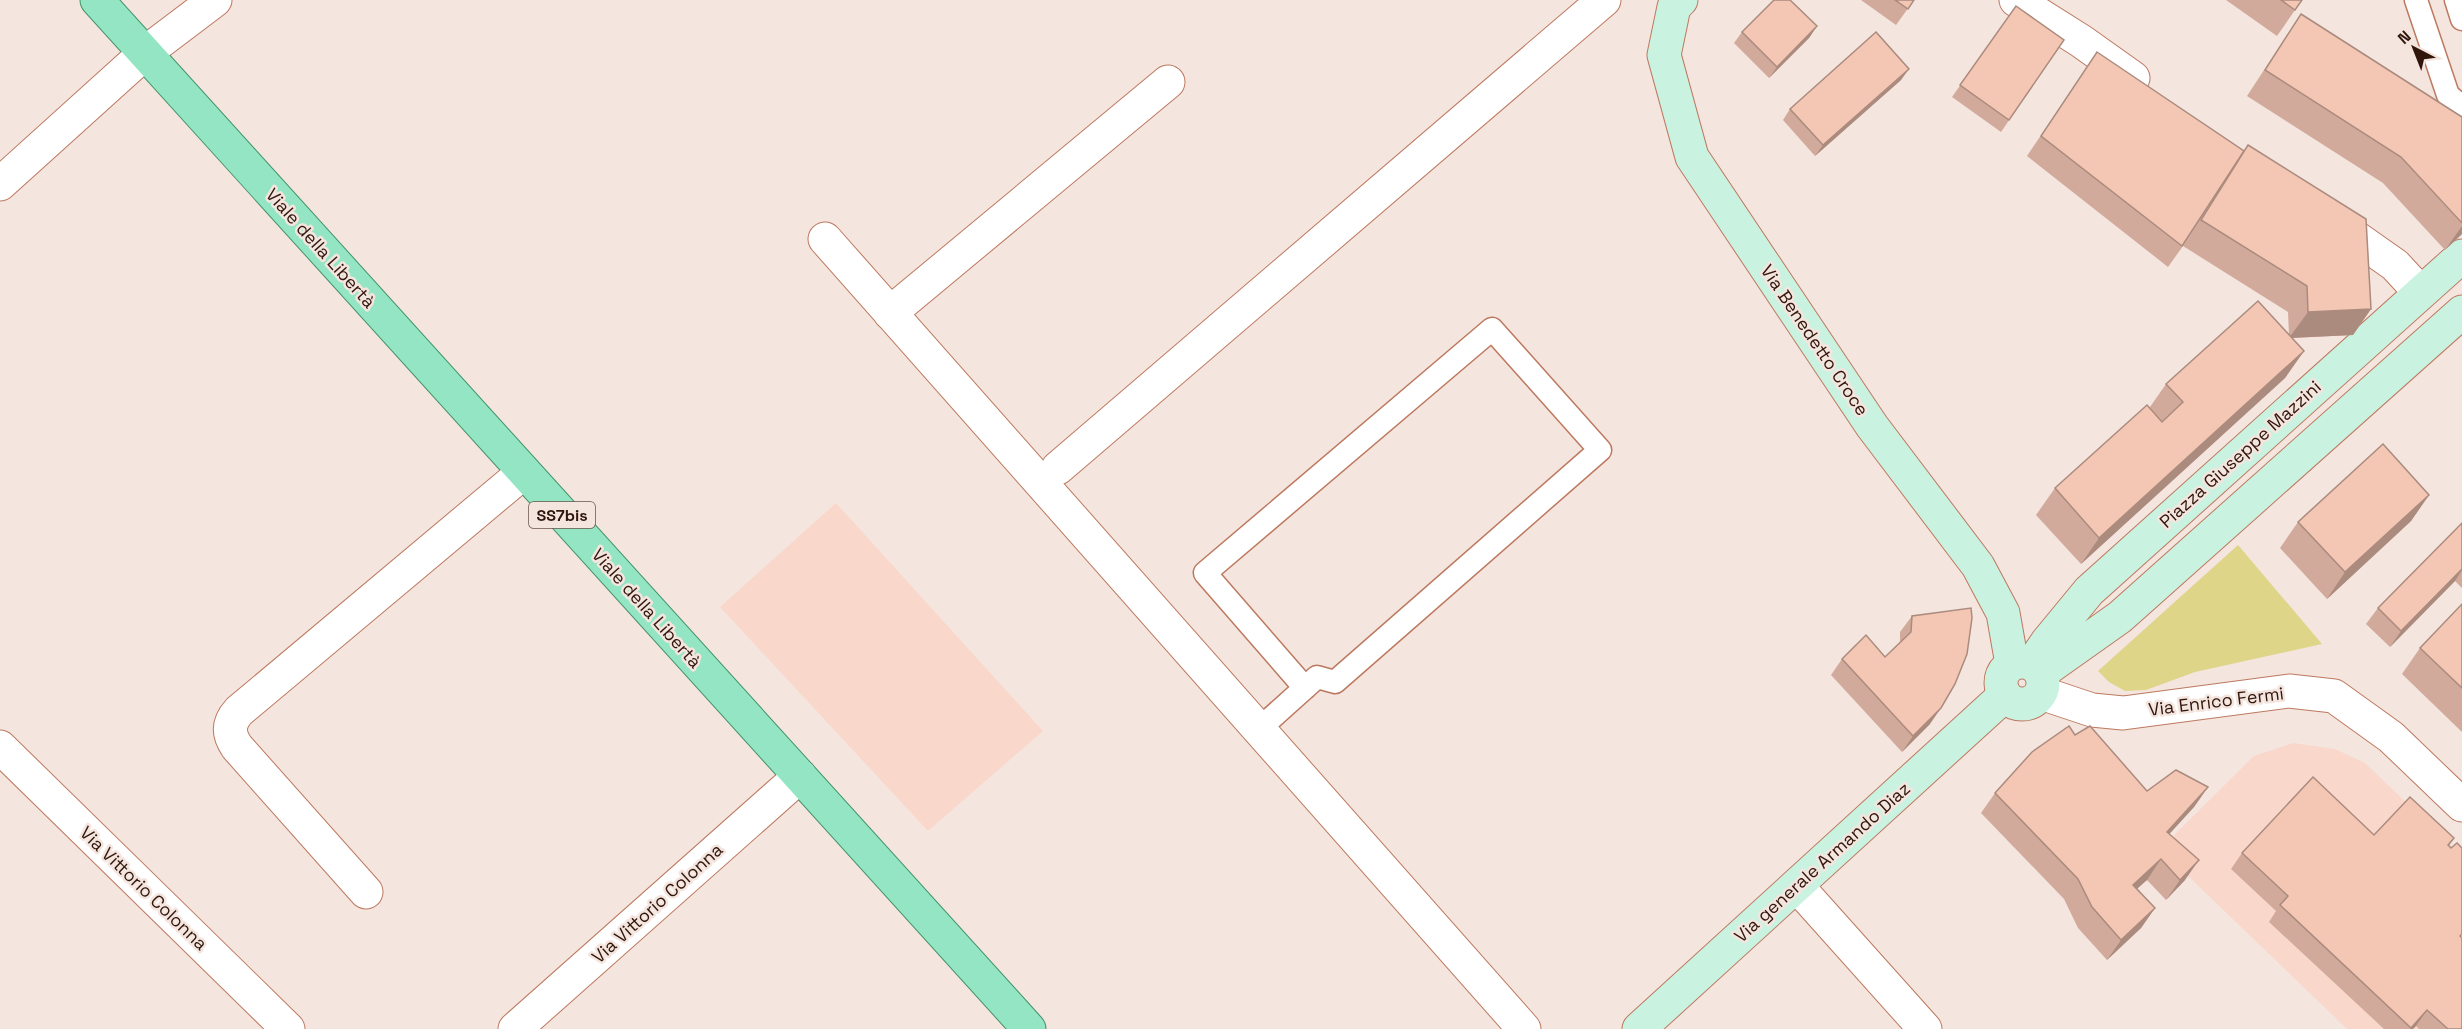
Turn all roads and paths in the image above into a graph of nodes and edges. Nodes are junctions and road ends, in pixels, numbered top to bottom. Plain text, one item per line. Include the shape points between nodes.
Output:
1 (97, 0) edge
2 (215, 0) edge
3 (1605, 0) edge
4 (2016, 0) edge
5 (2416, 0) edge
6 (2456, 0) edge
7 (1674, 2) edge
8 (2462, 19) edge
9 (145, 53) junction
10 (1168, 82) dead end
11 (2157, 95) edge
12 (2462, 107) edge
13 (0, 184) edge
14 (2309, 204) edge
15 (825, 239) dead end
16 (2462, 256) edge
17 (2420, 292) junction
18 (2462, 312) edge
19 (890, 313) junction
20 (1058, 468) dead end
21 (524, 472) junction
22 (2026, 678) junction
23 (1305, 688) junction
24 (1258, 730) junction
25 (0, 747) edge
26 (800, 776) junction
27 (2462, 805) edge
28 (1797, 886) junction
29 (366, 892) dead end
30 (288, 1029) edge
31 (515, 1029) edge
32 (1029, 1029) edge
33 (1524, 1029) edge
34 (1639, 1029) edge
35 (1924, 1029) edge

1 - 9 main road, Viale della Libertà / SS7bis
2 - 9 street
3 - 20 street
4 - 11 street
5 - 12 lane via 2448,95
6 - 8 lane
7 - 22 main road, Via Benedetto Croce via 1664,55 1692,156 1872,426 1978,566 2002,613
9 - 13 street
9 - 21 main road, Viale della Libertà / SS7bis
10 - 19 street
14 - 17 street via 2395,265
15 - 19 street
16 - 17 main road, Piazza Giuseppe Mazzini
17 - 22 main road, Piazza Giuseppe Mazzini via 2089,591 2047,642
18 - 22 main road via 2120,617
19 - 24 street
21 - 26 main road, Viale della Libertà / SS7bis
21 - 29 street via 239,711 230,724 237,747
22 - 27 street, Via Enrico Fermi via 2092,710 2123,712 2289,691 2334,696 2391,737
22 - 28 main road, Via generale Armando Diaz
23 - 23 lane via 1317,677 1335,682 1600,450 1492,329 1205,573
23 - 24 lane
24 - 33 street
25 - 30 street, Via Vittorio Colonna
26 - 31 street, Via Vittorio Colonna
26 - 32 main road, Viale della Libertà / SS7bis
28 - 34 main road, Via generale Armando Diaz
28 - 35 street

